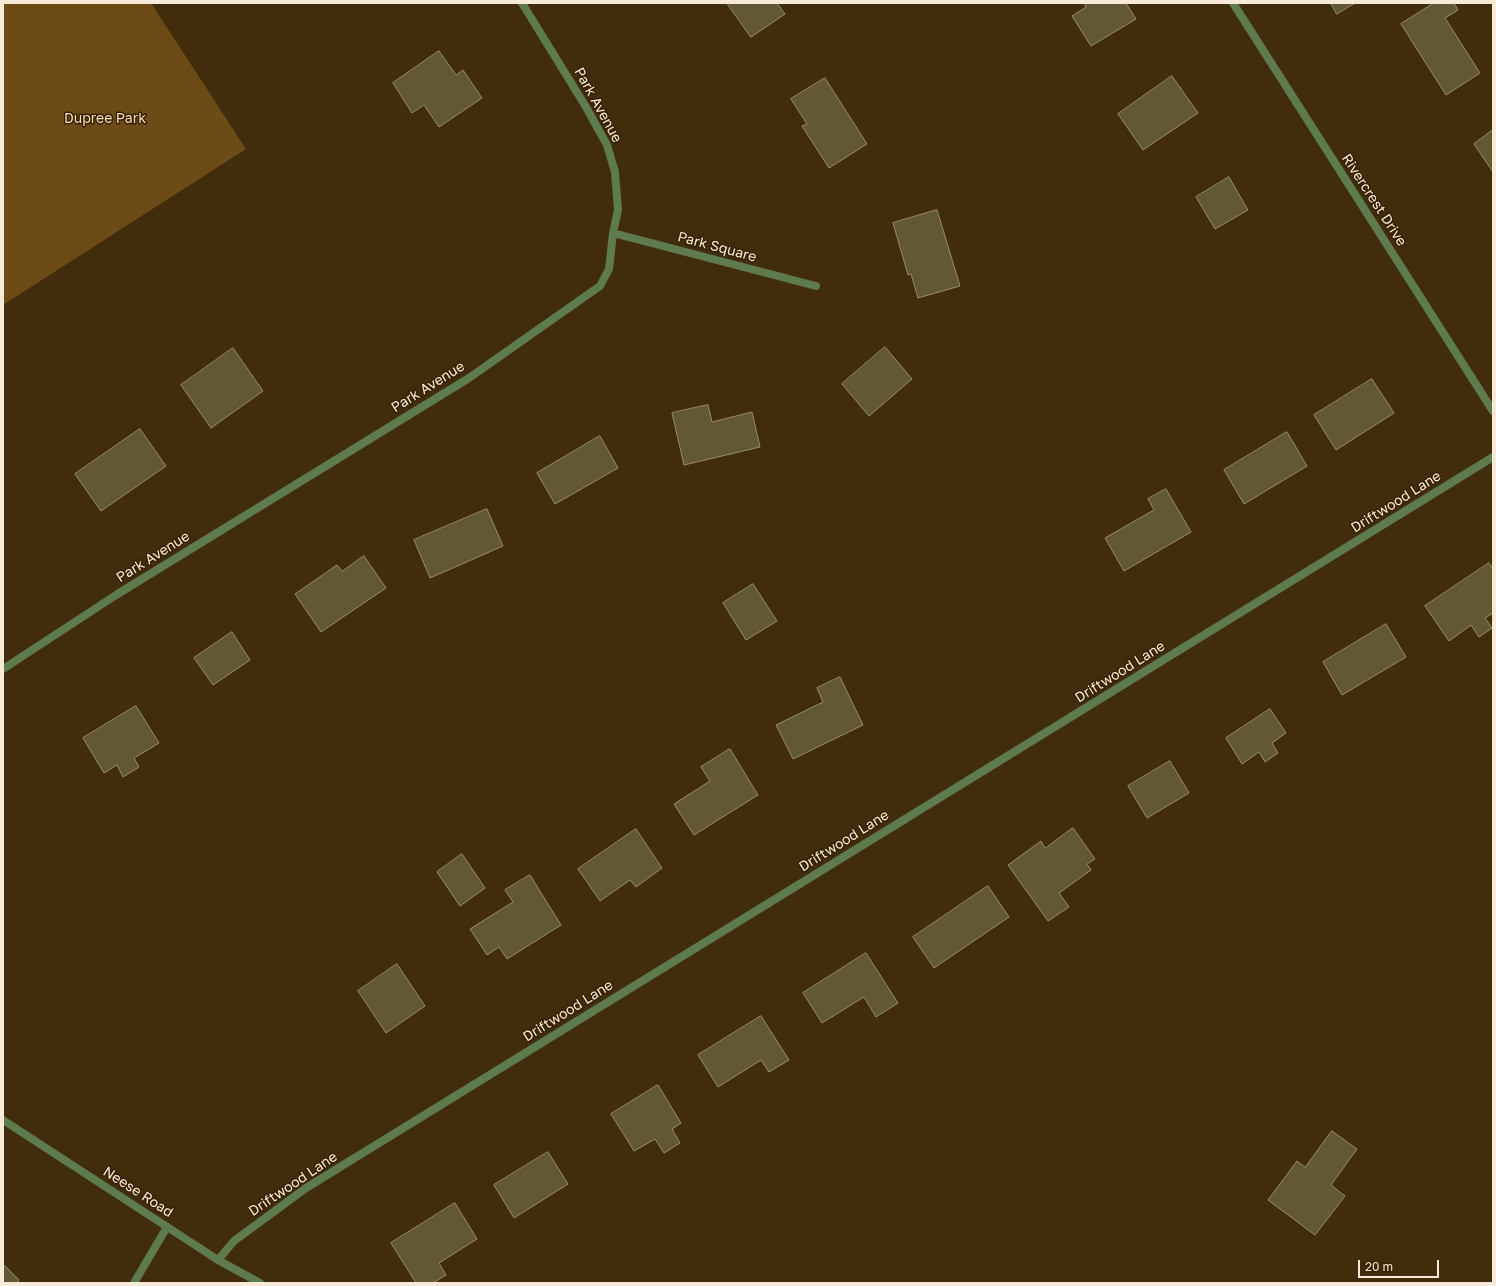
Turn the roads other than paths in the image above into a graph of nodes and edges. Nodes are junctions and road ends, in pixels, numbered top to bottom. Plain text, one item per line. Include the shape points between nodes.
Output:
1 (522, 3) edge
2 (1233, 3) edge
3 (613, 233) junction
4 (816, 286) dead end
5 (1493, 411) edge
6 (1493, 457) edge
7 (3, 669) edge
8 (3, 1120) edge
9 (167, 1227) junction
10 (218, 1260) junction
11 (134, 1283) edge
12 (260, 1283) edge

1 - 3 street, Park Avenue via 607,146 615,172 618,210
2 - 5 street, Rivercrest Drive
3 - 4 street, Park Square
3 - 7 street, Park Avenue via 609,269 600,286 469,378 116,595
6 - 10 street, Driftwood Lane via 306,1188 234,1241
8 - 9 street, Neese Road
9 - 10 street, Neese Road
9 - 11 street
10 - 12 street, Neese Road

